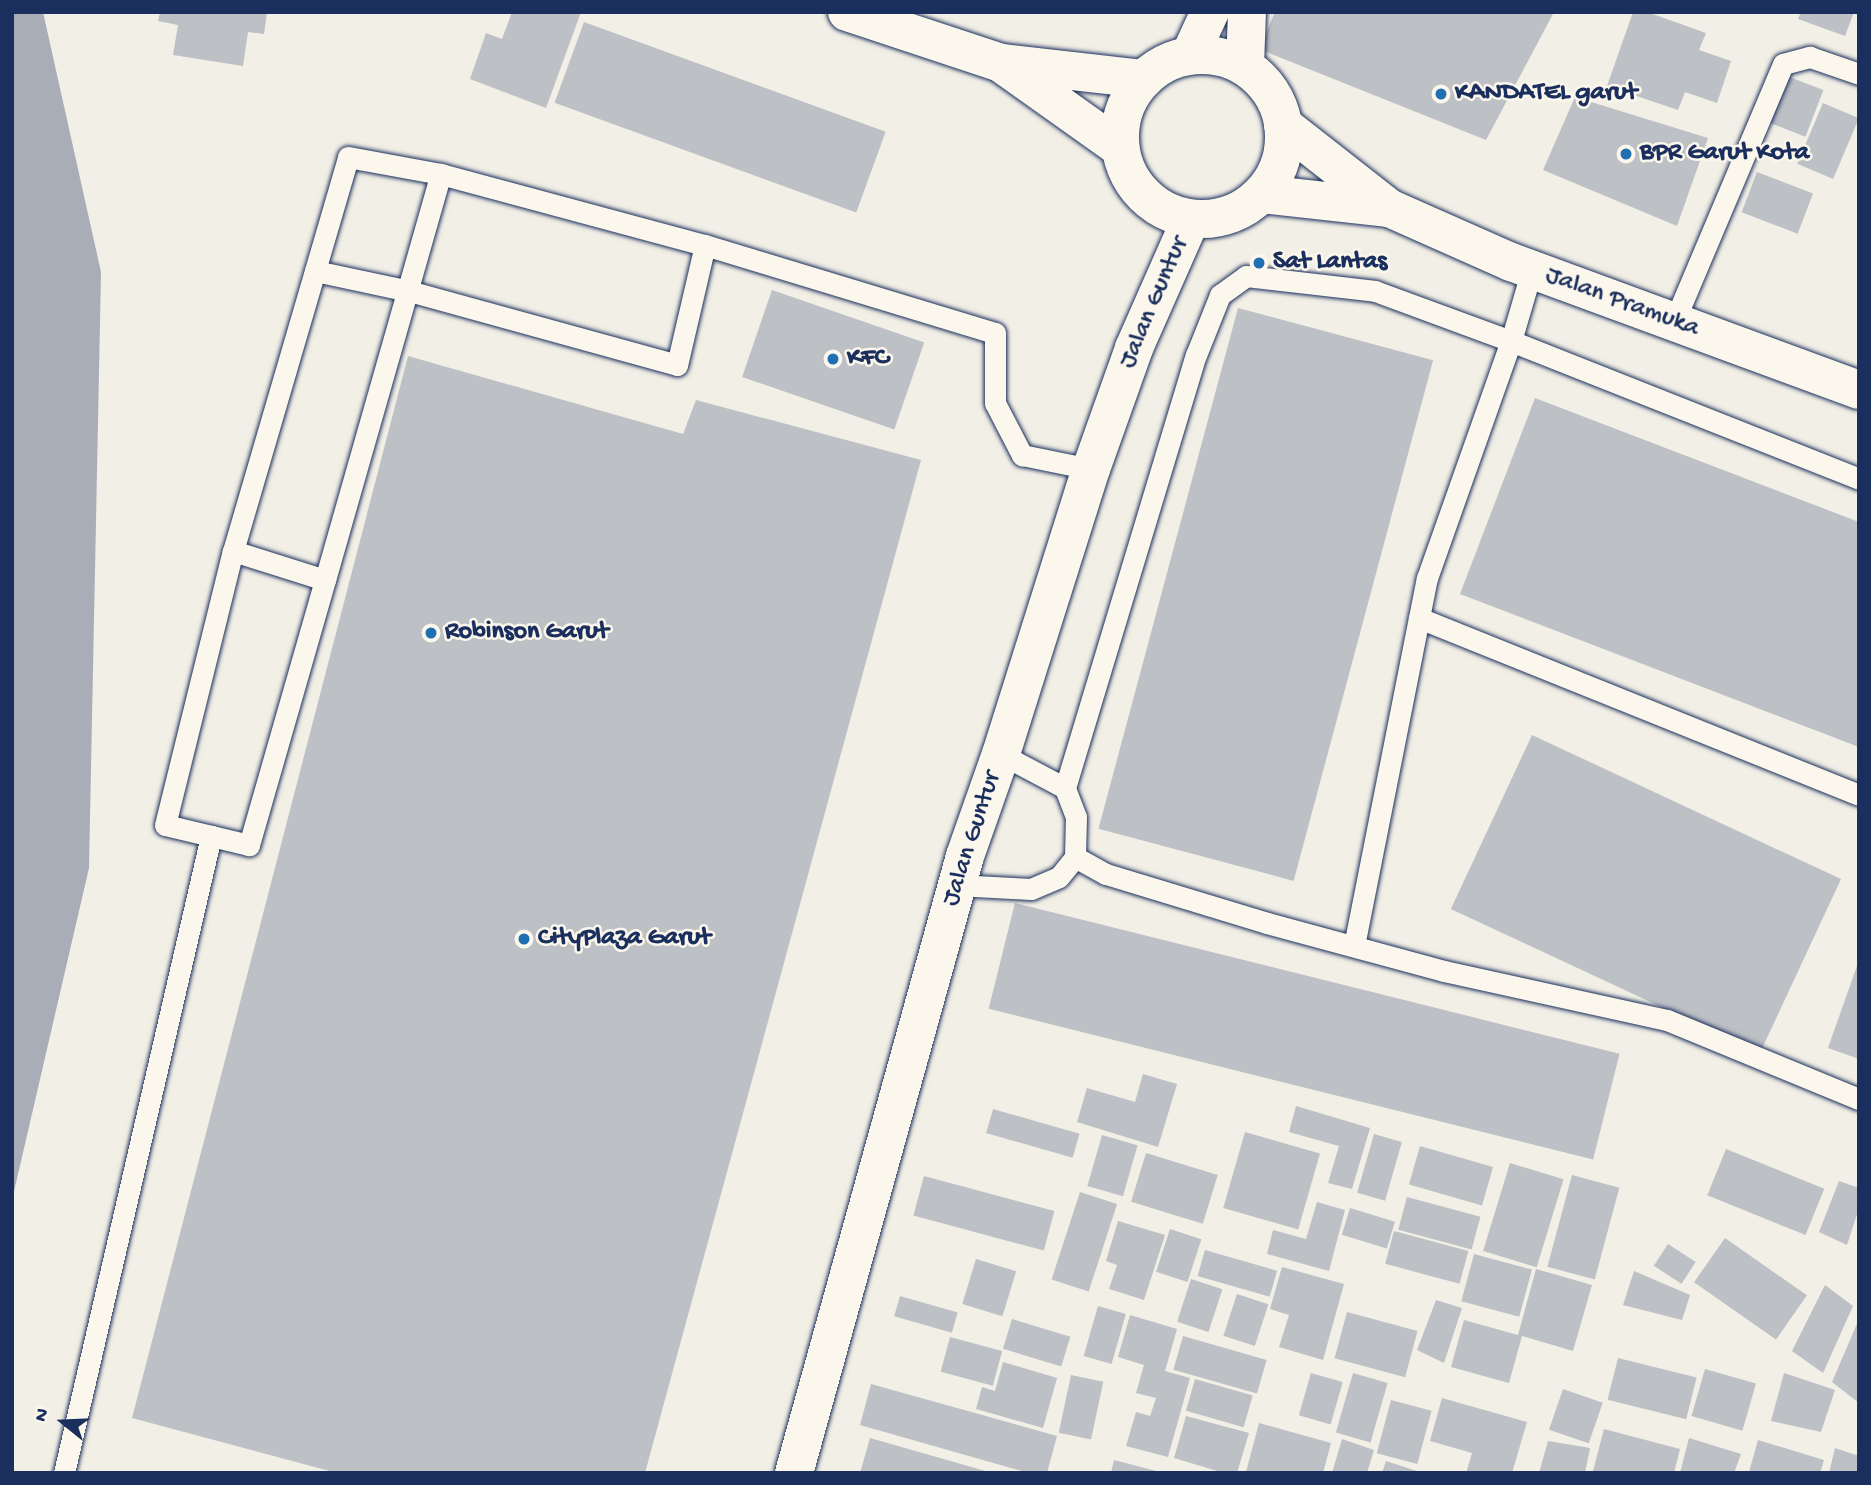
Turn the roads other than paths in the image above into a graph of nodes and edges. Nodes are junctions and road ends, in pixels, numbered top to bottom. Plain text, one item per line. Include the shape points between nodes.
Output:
1 (847, 12) edge
2 (1210, 12) edge
3 (1247, 12) edge
4 (1190, 55) junction
5 (1001, 63) junction
6 (1245, 66) junction
7 (1859, 74) edge
8 (1144, 79) junction
9 (1283, 125) junction
10 (1120, 148) junction
11 (441, 174) junction
12 (1262, 194) junction
13 (1389, 208) junction
14 (1191, 219) junction
15 (705, 245) junction
16 (1532, 270) junction
17 (315, 271) junction
18 (409, 291) junction
19 (1674, 322) junction
20 (1511, 341) junction
21 (1859, 390) edge
22 (1091, 469) junction
23 (1859, 479) edge
24 (233, 551) junction
25 (325, 580) junction
26 (1419, 618) junction
27 (1001, 754) junction
28 (1065, 788) junction
29 (1859, 795) edge
30 (211, 836) junction
31 (1075, 857) junction
32 (956, 885) junction
33 (1354, 946) junction
34 (1859, 1099) edge
35 (64, 1473) edge
36 (794, 1473) edge

1 - 5 street
2 - 4 street
3 - 6 street
4 - 6 street via 1218,56
4 - 8 street via 1165,63
5 - 8 street
5 - 10 street
6 - 9 street via 1270,92
7 - 19 lane via 1810,57 1783,64
8 - 10 street via 1124,110
9 - 12 street via 1280,162
9 - 13 street, Jalan Pramuka
10 - 14 street via 1140,192 1164,210
11 - 15 lane
11 - 17 lane via 348,157
11 - 18 lane
12 - 13 street, Jalan Pramuka
12 - 14 street via 1220,218
13 - 16 street, Jalan Pramuka
14 - 22 street, Jalan Guntur via 1134,348
15 - 18 lane via 677,365
15 - 22 lane via 995,332 995,403 1022,456
16 - 19 street, Jalan Pramuka
16 - 20 lane
17 - 18 lane
17 - 24 lane
18 - 25 lane
19 - 21 street, Jalan Pramuka
20 - 23 lane
20 - 26 lane via 1427,578
20 - 28 lane via 1375,291 1246,276 1220,295 1196,355
22 - 27 street, Jalan Guntur
24 - 25 lane
24 - 30 lane via 165,825
25 - 30 lane via 249,845
26 - 29 lane
26 - 33 lane
27 - 28 lane
27 - 32 street, Jalan Guntur
28 - 31 lane via 1076,817
30 - 35 lane
31 - 32 lane via 1059,877 1031,889
31 - 33 lane via 1106,874
32 - 36 street, Jalan Guntur
33 - 34 lane via 1444,971 1667,1020

